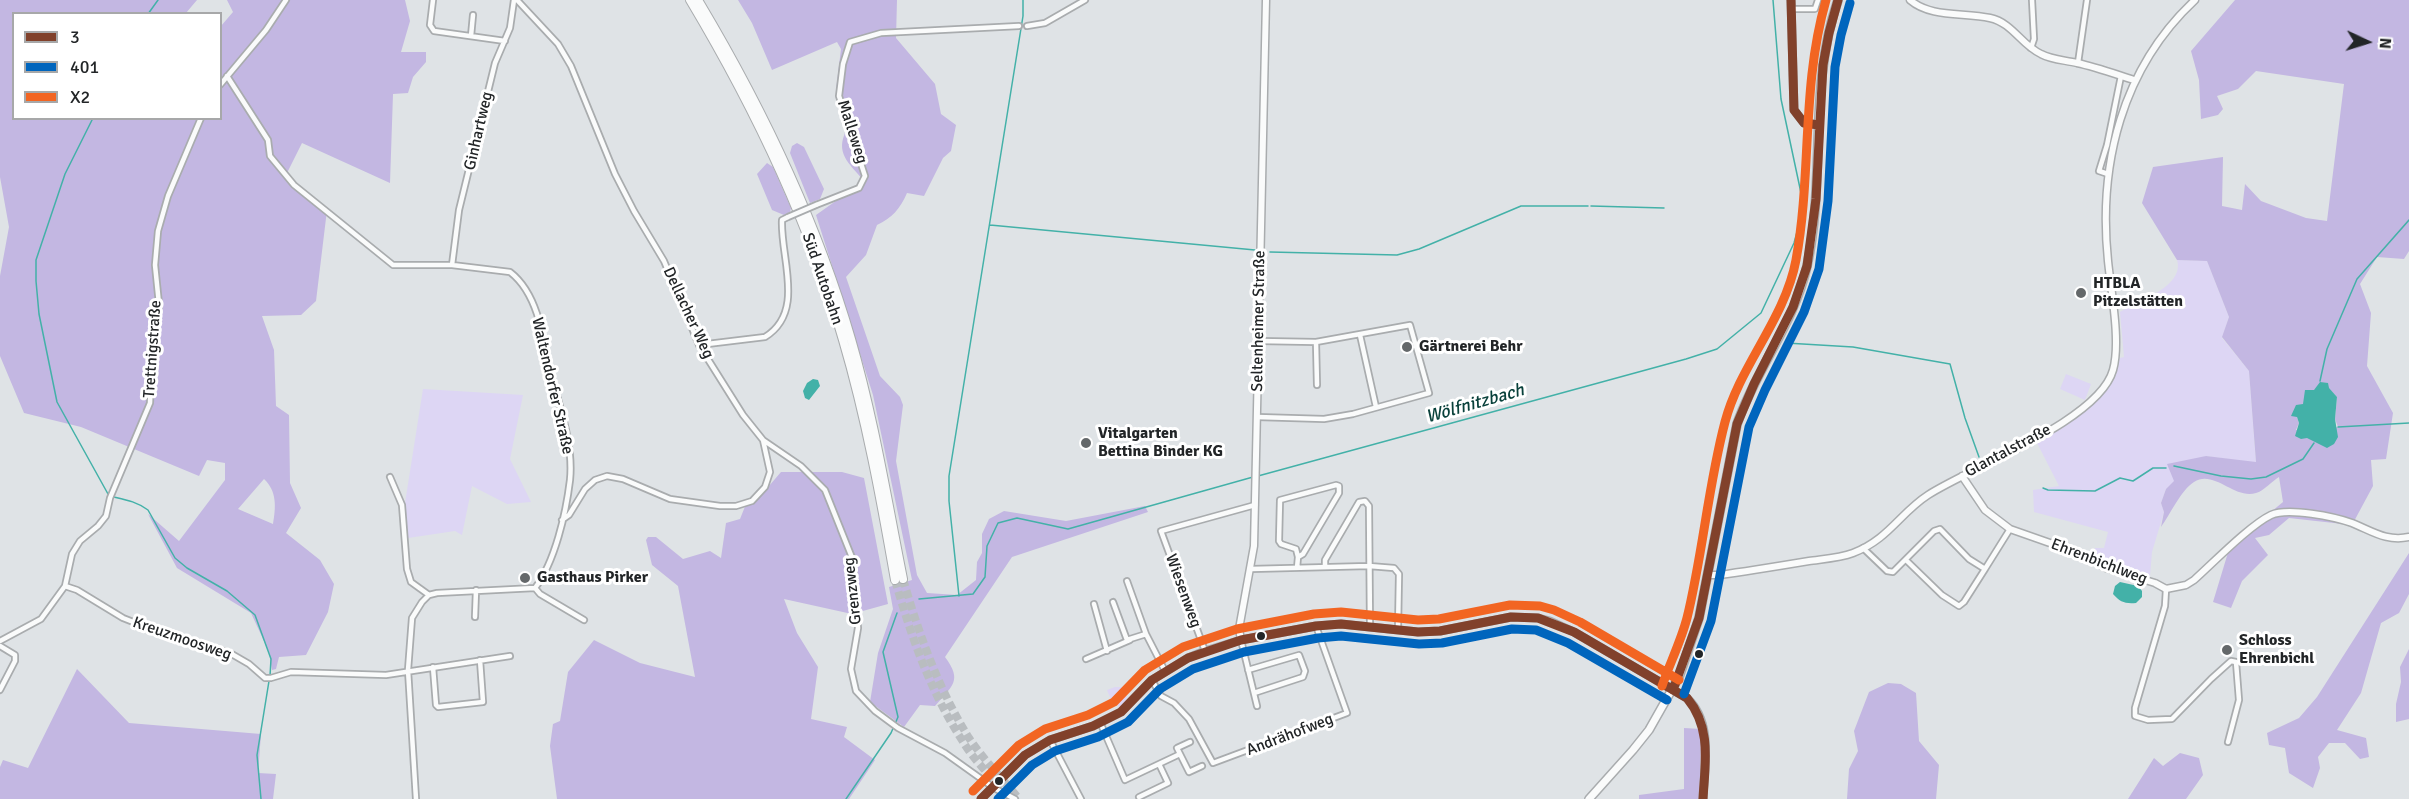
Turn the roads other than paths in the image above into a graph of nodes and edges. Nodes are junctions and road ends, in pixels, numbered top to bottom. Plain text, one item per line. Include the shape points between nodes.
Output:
1 (286, 0) edge
2 (433, 0) edge
3 (516, 0) edge
4 (690, 0) edge
5 (698, 0) edge
6 (1085, 0) edge
7 (1266, 0) edge
8 (1791, 0) edge
9 (1818, 0) edge
10 (1839, 0) edge
11 (1910, 0) edge
12 (2032, 0) edge
13 (2087, 0) edge
14 (2195, 0) edge
15 (1792, 9) junction
16 (473, 15) dead end
17 (1018, 26) dead end
18 (1027, 26) dead end
19 (471, 36) junction
20 (505, 41) junction
21 (2031, 48) junction
22 (2078, 63) junction
23 (227, 76) junction
24 (2121, 76) junction
25 (2134, 80) junction
26 (222, 82) edge
27 (200, 120) edge
28 (1818, 125) junction
29 (2108, 174) junction
30 (452, 265) junction
31 (1360, 335) junction
32 (1259, 341) junction
33 (1316, 342) junction
34 (699, 345) junction
35 (1317, 385) dead end
36 (1376, 407) junction
37 (1257, 417) junction
38 (763, 440) junction
39 (1962, 476) junction
40 (390, 477) dead end
41 (1255, 505) junction
42 (562, 520) junction
43 (2010, 529) junction
44 (2409, 537) edge
45 (1863, 548) junction
46 (1298, 557) junction
47 (1906, 561) junction
48 (1369, 566) junction
49 (1325, 567) junction
50 (1297, 568) junction
51 (1251, 569) junction
52 (1985, 569) junction
53 (1708, 575) junction
54 (1127, 581) dead end
55 (65, 586) junction
56 (535, 588) junction
57 (2166, 590) junction
58 (476, 591) junction
59 (429, 595) junction
60 (1113, 602) dead end
61 (1095, 604) dead end
62 (475, 617) dead end
63 (584, 620) dead end
64 (1316, 626) junction
65 (1370, 627) junction
66 (1398, 630) junction
67 (1146, 634) junction
68 (1132, 639) junction
69 (1241, 640) junction
70 (0, 641) edge
71 (0, 646) edge
72 (1107, 651) junction
73 (1205, 651) junction
74 (510, 656) dead end
75 (1086, 659) dead end
76 (480, 660) junction
77 (433, 667) junction
78 (408, 670) junction
79 (1248, 670) junction
80 (1165, 671) junction
81 (1152, 680) junction
82 (0, 690) edge
83 (1673, 690) junction
84 (1254, 693) junction
85 (1257, 706) dead end
86 (1100, 723) junction
87 (1050, 740) junction
88 (2228, 741) dead end
89 (1190, 742) dead end
90 (1180, 754) junction
91 (1159, 764) junction
92 (1202, 766) dead end
93 (994, 788) junction
94 (1139, 797) dead end
95 (416, 799) edge
96 (981, 799) edge
97 (1015, 799) edge
98 (1081, 799) edge
99 (1589, 799) edge
100 (1703, 799) edge

1 - 23 street
2 - 19 street via 432,29
3 - 20 street, Ginhartweg
3 - 34 street, Dellacher Weg via 558,44 571,66 615,174 664,261
4 - 5 highway, Süd Autobahn via 772,151 826,287 858,393 899,580 865,392 816,237 756,102
6 - 18 street via 1045,23
7 - 32 main road, Seltenheimer Straße
8 - 15 main road
9 - 15 street via 1815,9
10 - 28 main road via 1824,60
11 - 21 main road via 1930,10 2002,22
12 - 21 street
13 - 22 street
14 - 25 main road, Glantalstraße via 2165,31
15 - 28 main road via 1794,110 1804,123
16 - 19 street
17 - 34 street, Malleweg, bridge via 881,33 850,42 839,96 865,176 859,188 782,220 788,299 774,332 765,337
19 - 20 street
20 - 30 street, Ginhartweg via 484,104 459,210
21 - 22 main road via 2048,57
22 - 24 main road
23 - 26 street
23 - 30 street, Waltendorfer Straße via 268,140 270,156 301,191 393,266
24 - 25 main road
24 - 29 street, Glantalstraße via 2099,171
25 - 29 main road, Glantalstraße via 2118,126
27 - 55 street, Trettnigstraße via 168,196 158,231 155,265 159,304 150,404 106,516 72,554
28 - 53 main road via 1816,197 1807,265 1788,324 1737,424
29 - 39 main road, Glantalstraße via 2105,229 2116,354 2109,381 2063,422
30 - 42 street, Waltendorfer Straße via 510,272 518,278 537,314 565,428 570,467
31 - 33 street
31 - 36 street
31 - 36 street via 1410,326 1429,393
32 - 33 street
32 - 37 main road, Seltenheimer Straße
33 - 35 street
34 - 38 street, Dellacher Weg via 742,415
36 - 37 street via 1324,419
37 - 41 main road, Seltenheimer Straße
38 - 42 street, Dellacher Weg via 770,472 765,487 752,501 720,506 670,499 607,476 585,489
38 - 93 street, Grenzweg via 801,466 825,490 853,560 858,628 851,662 852,680 862,699 898,728 945,753
39 - 43 main road, Ehrenbichlweg via 1985,510
39 - 45 main road, Glantalstraße via 1926,496 1879,539
40 - 59 street via 402,505 411,582
41 - 51 main road, Seltenheimer Straße
41 - 73 street, Wiesenweg via 1161,531
42 - 56 street, Waltendorfer Straße via 550,564
43 - 52 street
43 - 57 main road, Ehrenbichlweg
44 - 57 main road via 2392,538 2344,520 2280,512 2259,522 2194,580
45 - 47 street via 1890,573
45 - 53 main road, Glantalstraße via 1834,557
46 - 46 street via 1339,493 1339,486 1280,500 1279,541 1296,549
46 - 50 street
47 - 52 street via 1934,531 1940,530
47 - 52 street via 1959,606
48 - 49 street
48 - 49 street via 1369,506 1362,501 1325,560
48 - 65 street
48 - 66 street via 1397,570
49 - 50 street
50 - 51 street
51 - 69 main road, Seltenheimer Straße via 1239,629
53 - 83 main road via 1695,633
54 - 67 street
55 - 70 street, Trettnigstraße via 41,619
55 - 78 street, Kreuzmoosweg via 123,618 230,653 265,678 291,672 386,675
56 - 58 street
56 - 63 street
57 - 88 street, Ehrenbichlweg via 2135,716 2172,719 2211,679 2231,661 2235,662 2239,700
58 - 59 street
58 - 62 street
59 - 78 street via 412,618
60 - 68 street via 1127,640
61 - 72 street
64 - 65 main road
64 - 69 main road
64 - 81 street, Andrähofweg via 1347,713 1213,763 1189,719 1161,696
65 - 66 main road
66 - 83 main road via 1440,631 1510,617 1538,618 1574,632
67 - 68 street
67 - 80 street
68 - 72 street
69 - 73 main road
69 - 79 street
71 - 82 street via 15,655
72 - 75 street
73 - 80 main road
74 - 76 street, Kreuzmoosweg
76 - 77 street, Kreuzmoosweg
76 - 77 street via 483,702 438,707
77 - 78 street, Kreuzmoosweg
78 - 95 street
79 - 84 street
79 - 84 street via 1299,655 1305,670 1303,677
80 - 81 main road
81 - 86 main road via 1121,712
83 - 99 main road via 1634,750
83 - 100 main road via 1695,705 1703,723
84 - 85 street
86 - 87 main road
86 - 91 street via 1125,780
87 - 93 main road via 1015,763
87 - 98 street
89 - 90 street via 1177,748
90 - 91 street
90 - 92 street via 1189,772
91 - 94 street via 1168,783
93 - 96 main road
93 - 97 street, Grenzweg

